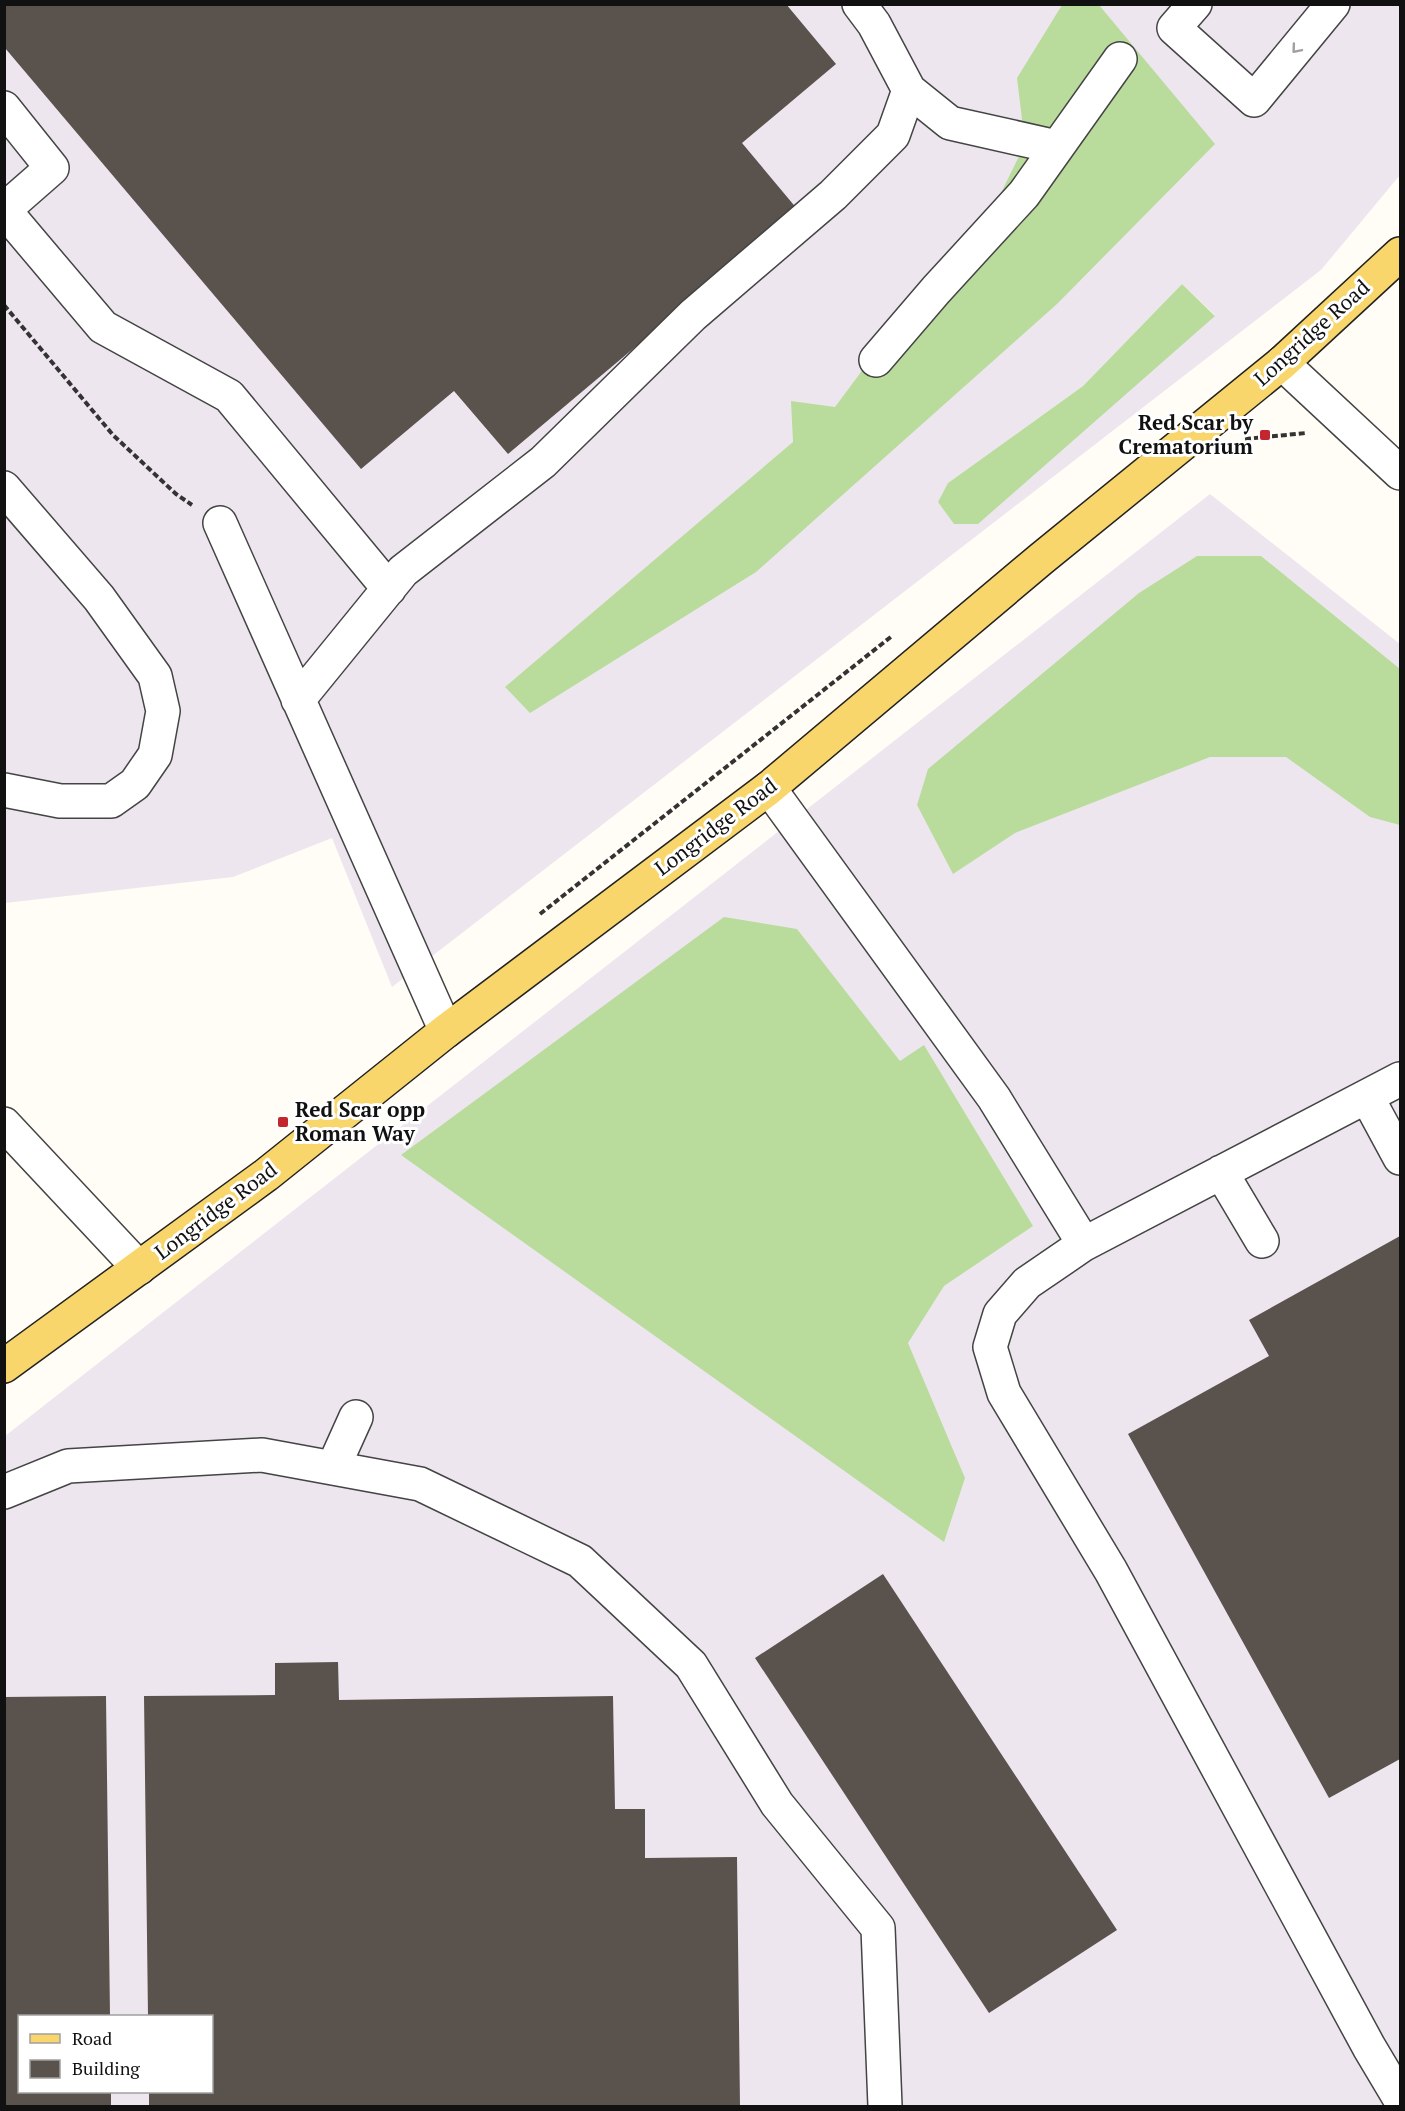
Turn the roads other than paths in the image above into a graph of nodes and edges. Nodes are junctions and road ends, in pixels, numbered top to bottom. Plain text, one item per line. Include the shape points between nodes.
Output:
1 (859, 4) edge
2 (1196, 4) edge
3 (1333, 4) edge
4 (1120, 59) dead end
5 (909, 90) junction
6 (4, 108) edge
7 (1057, 147) junction
8 (4, 210) edge
9 (1401, 254) edge
10 (876, 360) dead end
11 (1282, 363) junction
12 (1401, 472) edge
13 (4, 488) edge
14 (220, 524) road end
15 (389, 589) junction
16 (298, 700) junction
17 (769, 788) junction
18 (4, 790) edge
19 (446, 1031) junction
20 (1401, 1079) edge
21 (1367, 1097) junction
22 (4, 1124) edge
23 (1401, 1158) edge
24 (1221, 1172) junction
25 (1262, 1241) dead end
26 (1084, 1244) junction
27 (140, 1268) junction
28 (4, 1366) edge
29 (356, 1417) dead end
30 (333, 1468) junction
31 (4, 1492) edge
32 (1401, 2099) edge
33 (885, 2106) edge

1 - 5 lane
3 -> 2 lane via 1254,100 1174,28
4 - 7 lane
5 - 7 lane via 950,123
5 - 15 lane via 893,135 832,195 693,315 543,462 404,571
6 - 8 lane via 52,168
7 - 10 lane via 1024,194
8 - 15 lane via 103,327 229,396
9 - 11 main road, Longridge Road
11 - 12 lane
11 - 17 main road, Longridge Road
13 - 18 lane via 99,598 155,676 163,711 155,755 135,784 111,801 60,801
14 - 16 lane
15 - 16 lane
16 - 19 lane
17 - 19 main road, Longridge Road
17 - 26 lane via 994,1098
19 - 27 main road, Longridge Road via 266,1175
20 - 21 lane
21 - 23 lane
21 - 24 lane
22 - 27 lane
24 - 25 lane
24 - 26 lane
26 - 32 lane via 1027,1283 1000,1314 990,1347 1004,1393 1111,1571 1369,2047
27 - 28 main road, Longridge Road
29 - 30 lane
30 - 31 lane via 262,1455 68,1466
30 - 33 lane via 420,1484 580,1562 691,1665 777,1804 878,1928

